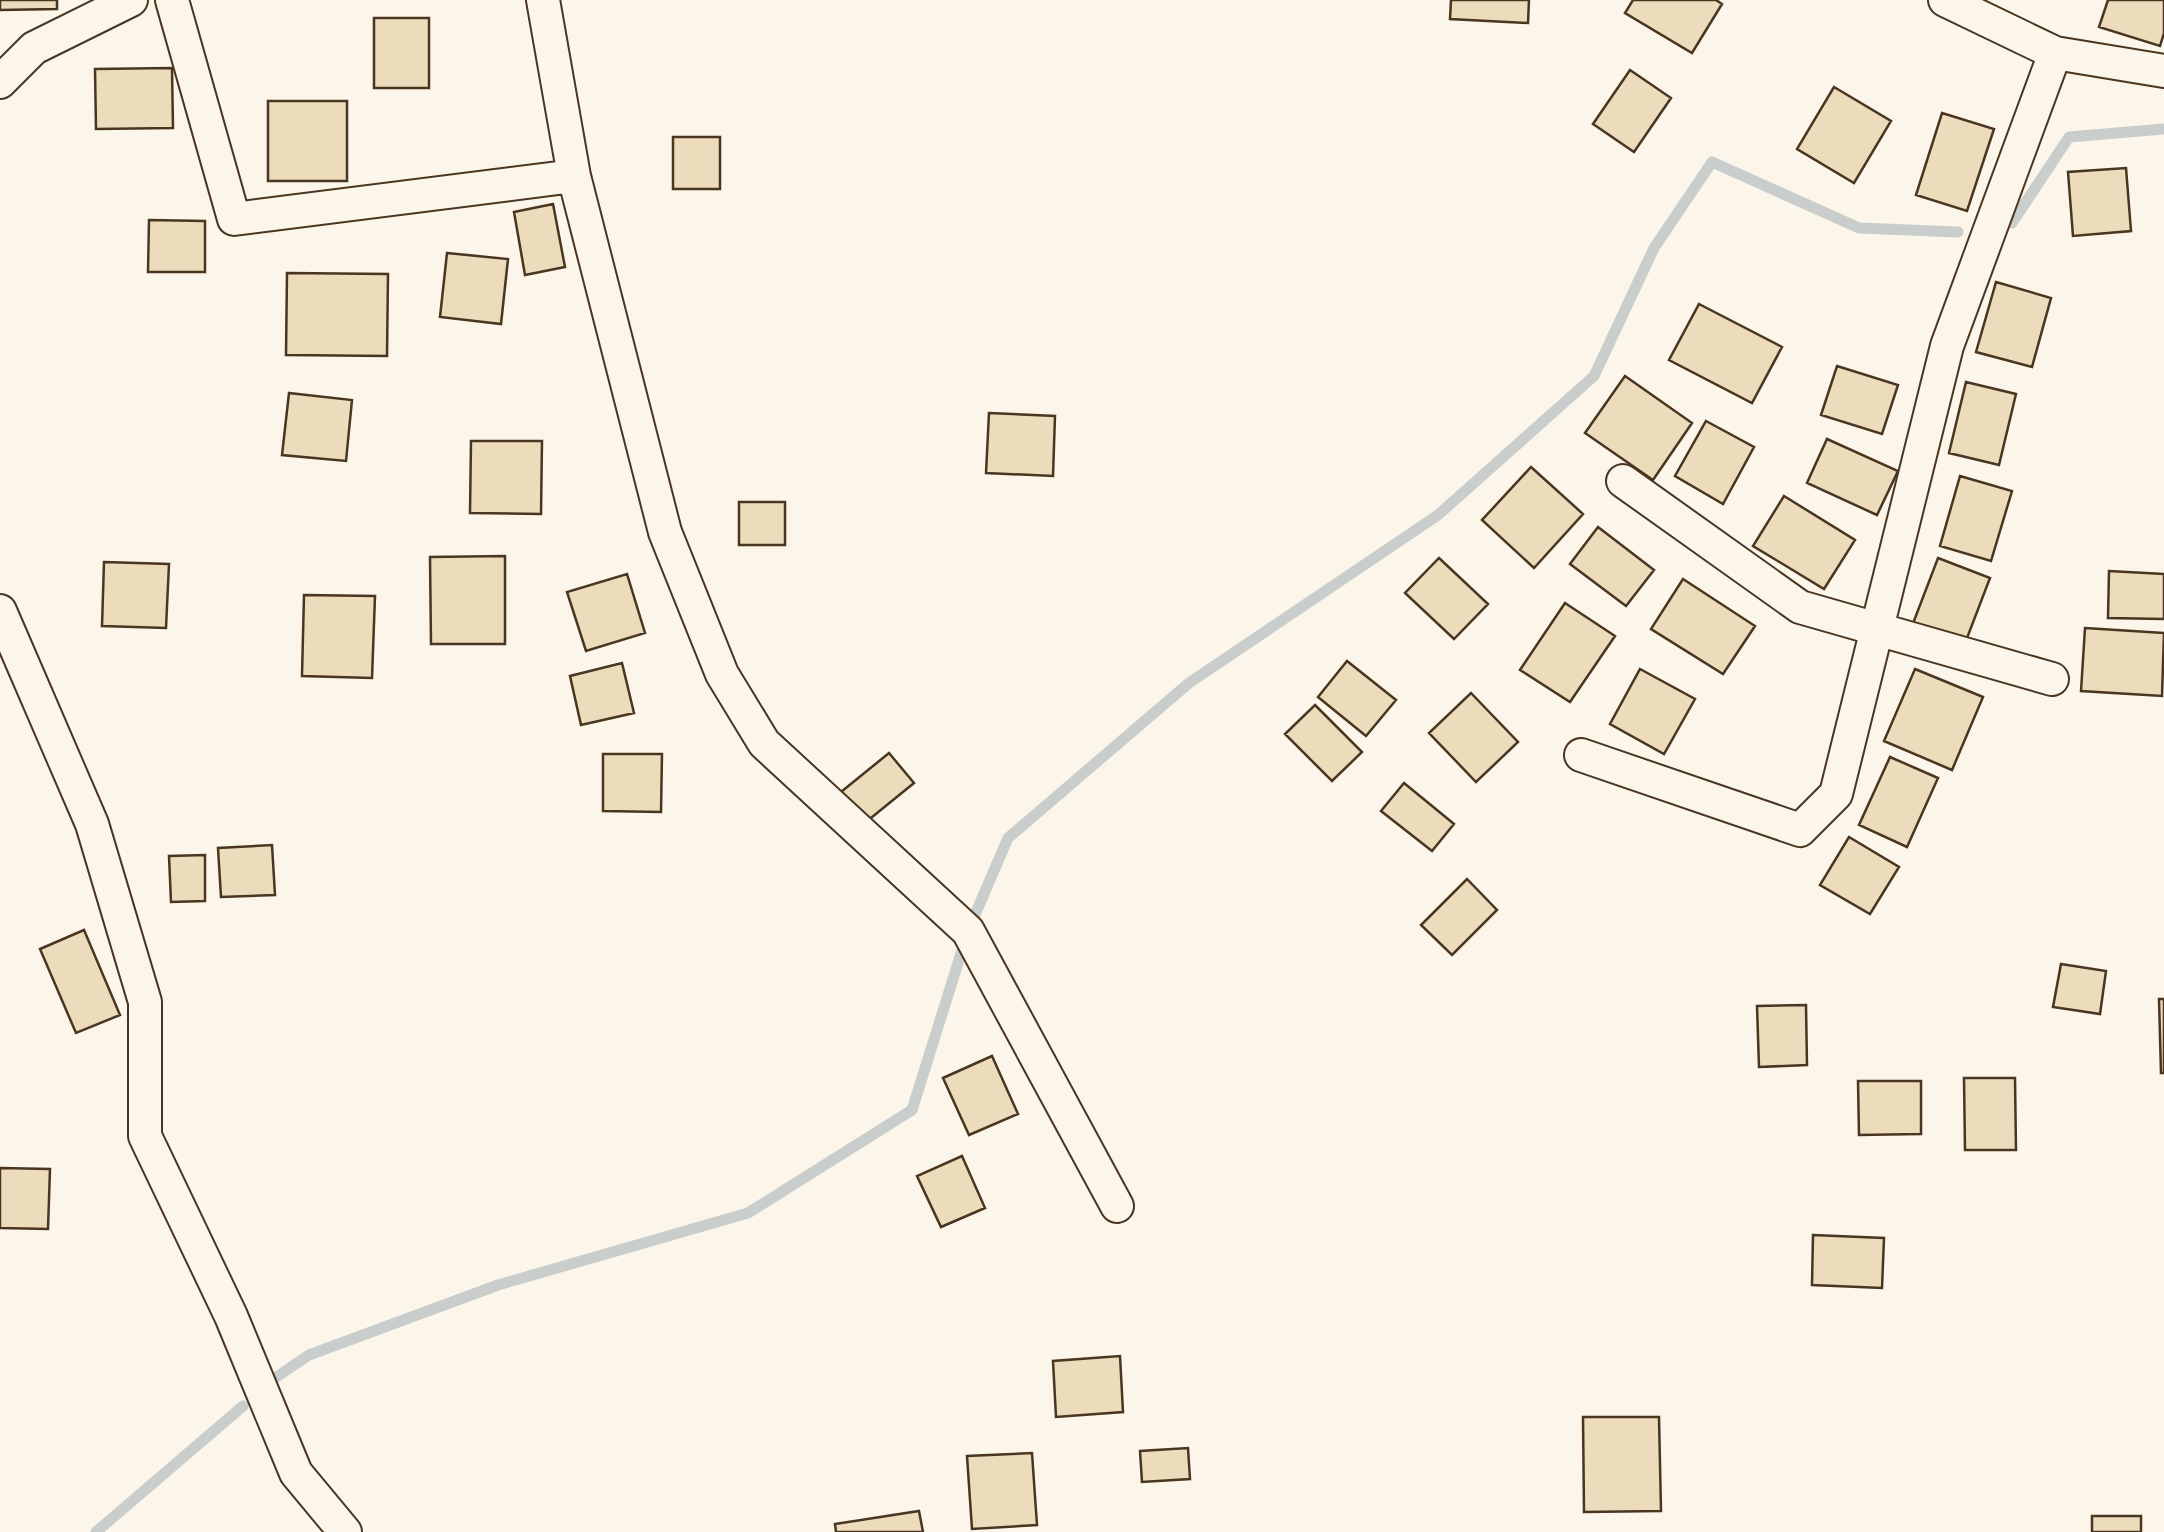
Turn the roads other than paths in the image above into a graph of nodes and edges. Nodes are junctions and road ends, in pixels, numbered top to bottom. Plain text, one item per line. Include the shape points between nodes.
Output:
1 (131, 0) edge
2 (172, 0) edge
3 (544, 0) edge
4 (1945, 0) edge
5 (2055, 53) junction
6 (2164, 72) edge
7 (0, 82) edge
8 (574, 176) junction
9 (1624, 481) dead end
10 (0, 610) edge
11 (1879, 629) junction
12 (2052, 679) dead end
13 (1581, 755) dead end
14 (1117, 1206) dead end
15 (345, 1532) edge

1 - 7 street via 34,48
2 - 8 street via 234,219
3 - 8 street
4 - 5 street
5 - 6 street
5 - 11 street via 1947,346
8 - 14 street via 665,532 722,674 764,742 968,930
9 - 11 street via 1800,607
10 - 15 street via 92,824 144,1002 144,1136 231,1316 296,1472
11 - 12 street
11 - 13 street via 1836,794 1800,830

